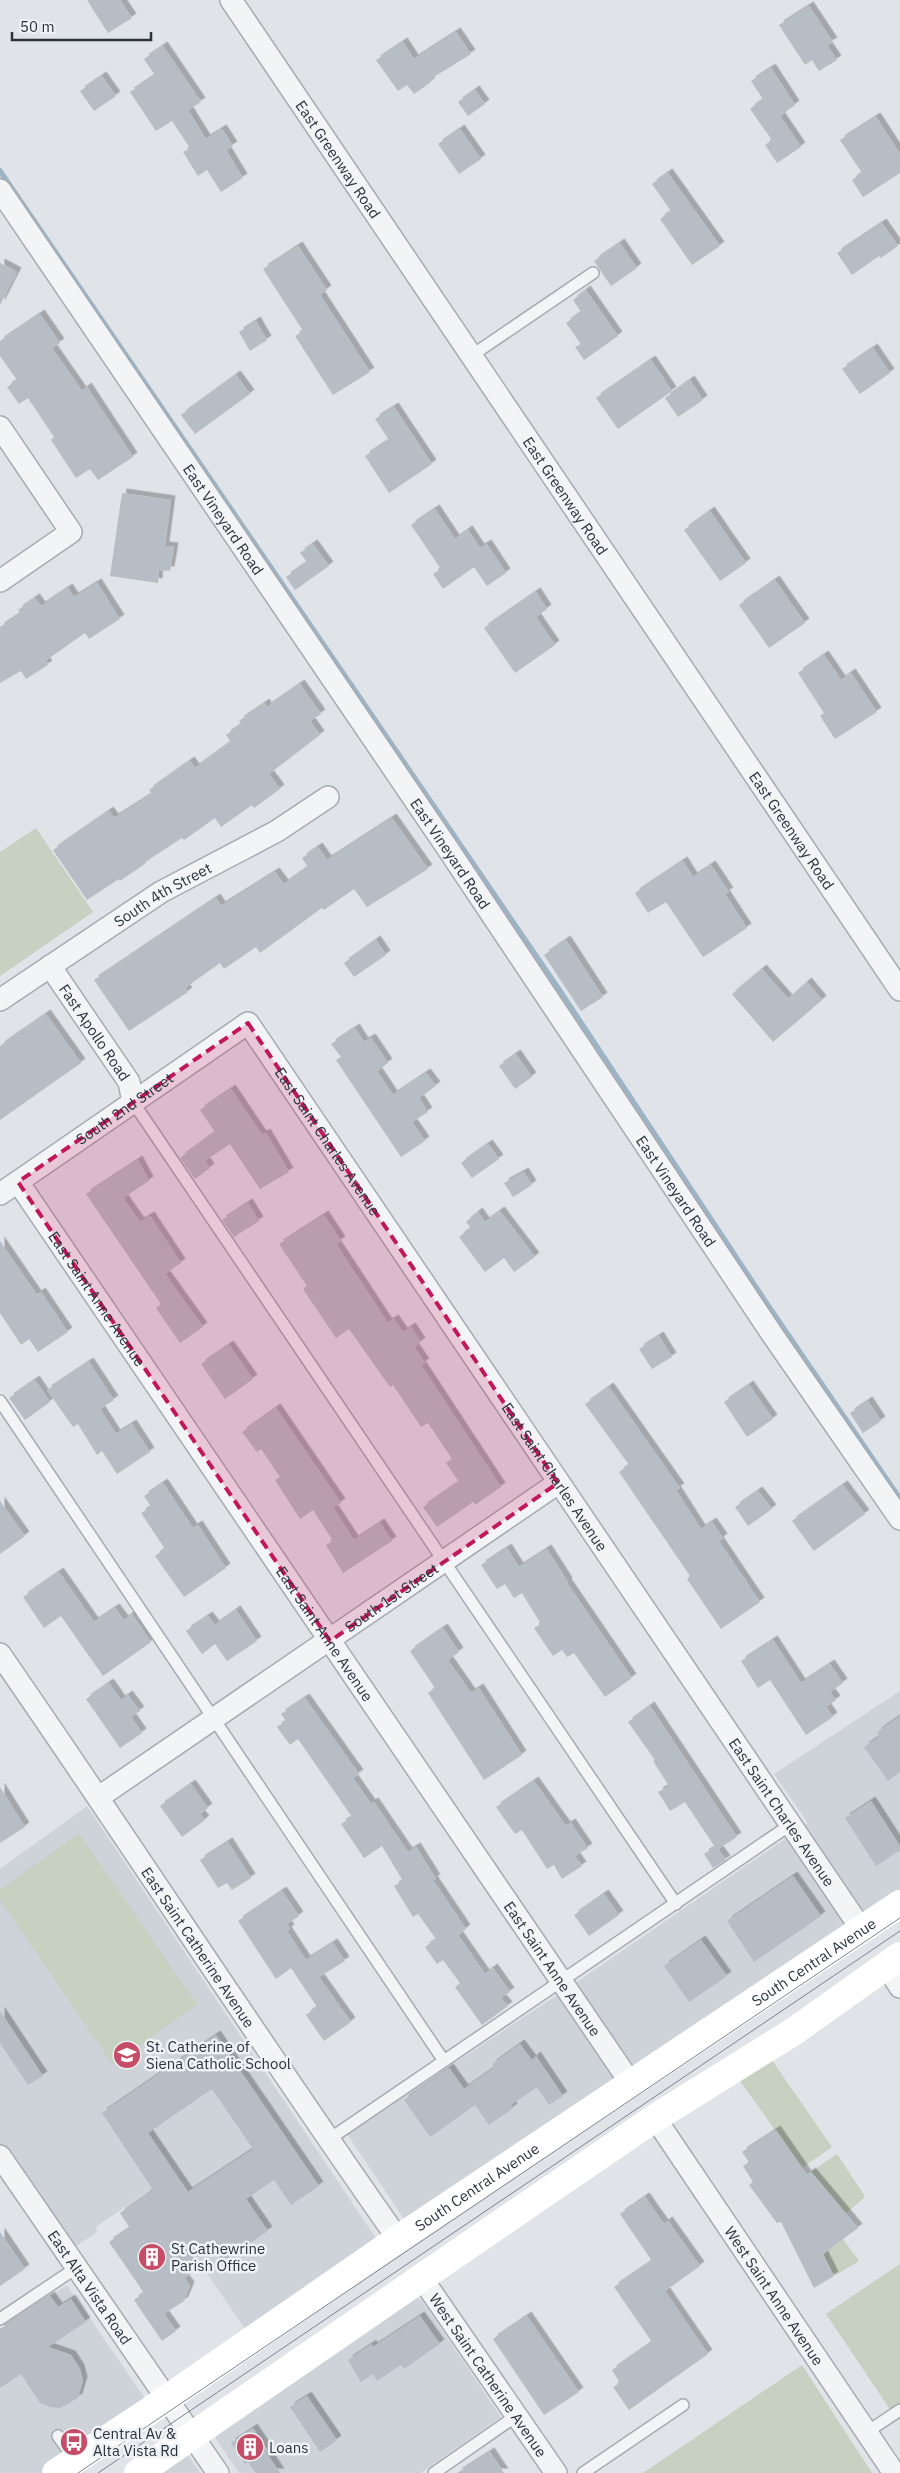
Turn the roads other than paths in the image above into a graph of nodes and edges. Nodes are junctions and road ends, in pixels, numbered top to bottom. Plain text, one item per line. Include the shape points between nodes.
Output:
1 (230, 0) edge
2 (0, 190) edge
3 (593, 273) dead end
4 (471, 356) junction
5 (0, 427) edge
6 (0, 581) edge
7 (328, 797) dead end
8 (50, 966) junction
9 (900, 990) edge
10 (0, 1000) edge
11 (248, 1023) joint
12 (133, 1102) junction
13 (18, 1182) junction
14 (0, 1194) edge
15 (0, 1401) edge
16 (558, 1483) junction
17 (900, 1519) edge
18 (444, 1562) junction
19 (330, 1641) junction
20 (0, 1654) edge
21 (215, 1718) junction
22 (99, 1797) junction
23 (790, 1826) junction
24 (676, 1904) junction
25 (900, 1904) edge
26 (862, 1930) junction
27 (895, 1970) edge
28 (562, 1981) junction
29 (444, 2061) junction
30 (632, 2085) junction
31 (655, 2118) junction
32 (328, 2140) junction
33 (1, 2158) edge
34 (398, 2239) junction
35 (76, 2268) junction
36 (422, 2277) junction
37 (0, 2320) edge
38 (683, 2405) dead end
39 (900, 2410) edge
40 (516, 2416) junction
41 (180, 2417) junction
42 (867, 2432) junction
43 (58, 2436) dead end
44 (66, 2467) edge
45 (138, 2473) edge
46 (218, 2473) edge
47 (434, 2473) edge
48 (556, 2473) edge
49 (583, 2473) edge
50 (894, 2473) edge

1 - 4 street, East Greenway Road
2 - 17 street, East Vineyard Road
3 - 4 lane
4 - 9 street, East Greenway Road
5 - 6 street via 71,532
7 - 8 street, South 4th Street via 277,831 160,892
8 - 10 street, South 4th Street
8 - 12 street, Fast Apollo Road via 129,1082
11 - 12 street, South 2nd Street
11 - 16 street, East Saint Charles Avenue
12 - 13 street, South 2nd Street
12 - 18 lane
13 - 14 street, South 2nd Street
13 - 19 street, East Saint Anne Avenue
15 - 21 lane
16 - 18 street, South 1st Street
16 - 23 street, East Saint Charles Avenue
18 - 19 street, South 1st Street
18 - 24 lane
19 - 21 street, South 1st Street
19 - 28 street, East Saint Anne Avenue
20 - 22 street, East Saint Catherine Avenue
21 - 22 street, South 1st Street
21 - 29 lane
22 - 32 street, East Saint Catherine Avenue
23 - 24 lane
23 - 26 street, East Saint Charles Avenue
24 - 28 lane
25 - 26 main road, South Central Avenue
26 - 30 main road, South Central Avenue
27 - 31 main road, South Central Avenue
28 - 29 lane
28 - 30 street, East Saint Anne Avenue
29 - 32 lane
30 - 34 main road, South Central Avenue
31 - 36 main road, South Central Avenue
31 - 42 street, West Saint Anne Avenue
32 - 34 street, East Saint Catherine Avenue
33 - 35 street, East Alta Vista Road
34 - 41 main road, South Central Avenue
35 - 37 lane
35 - 41 street, East Alta Vista Road
36 - 40 street, West Saint Catherine Avenue
36 - 41 main road, South Central Avenue
38 - 49 lane
39 - 42 lane
40 - 47 lane
40 - 48 street, West Saint Catherine Avenue
41 - 44 main road, South Central Avenue
41 - 45 main road, South Central Avenue
41 - 46 street, East Alta Vista Road
42 - 50 street, West Saint Anne Avenue
43 - 44 lane

